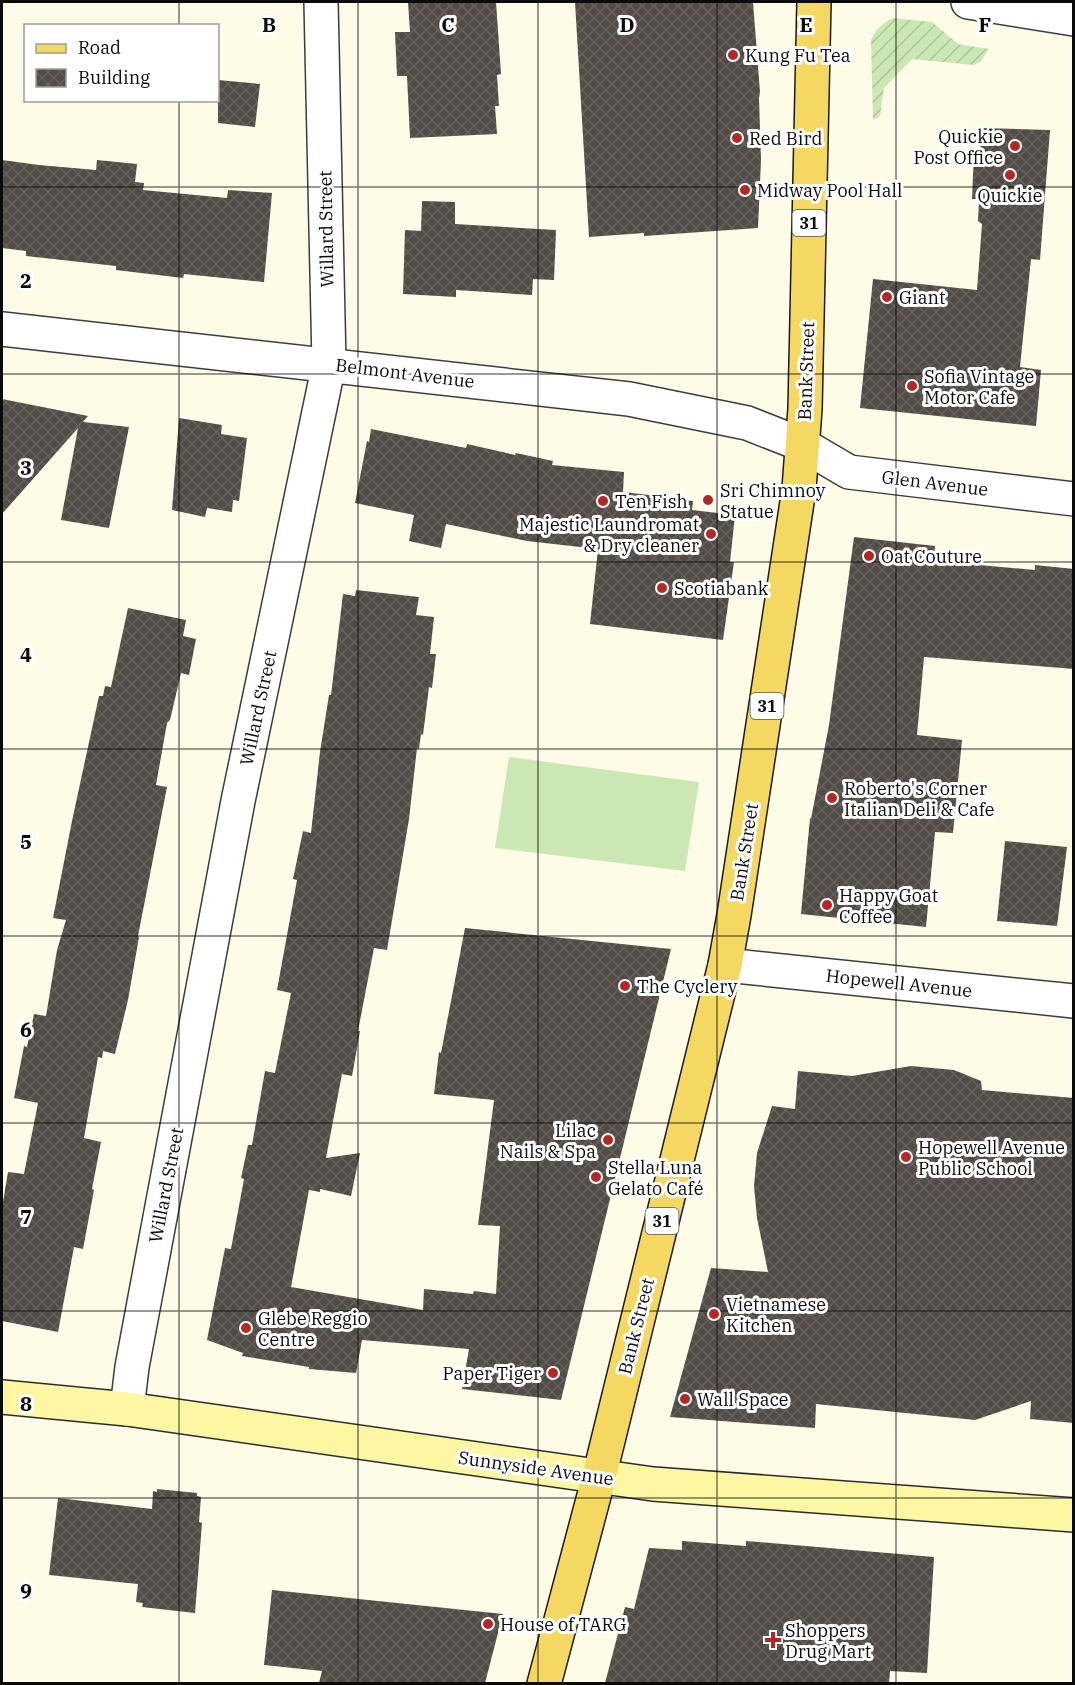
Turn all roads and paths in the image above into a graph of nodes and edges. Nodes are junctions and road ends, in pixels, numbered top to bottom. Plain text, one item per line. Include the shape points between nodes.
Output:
1 (321, 2) edge
2 (813, 2) edge
3 (968, 2) edge
4 (1074, 19) edge
5 (2, 329) edge
6 (329, 364) junction
7 (803, 445) junction
8 (1074, 499) edge
9 (725, 966) junction
10 (1074, 1001) edge
11 (2, 1397) edge
12 (127, 1409) junction
13 (599, 1477) junction
14 (1074, 1515) edge
15 (543, 1683) edge

1 - 6 street, Willard Street
2 - 7 main road, Bank Street / 31
3 - 4 street
5 - 6 street, Belmont Avenue
6 - 7 street, Belmont Avenue via 629,399 747,423
6 - 12 street, Willard Street via 238,801
7 - 8 street, Glen Avenue via 849,472
7 - 9 main road, Bank Street / 31 via 765,723
9 - 10 street, Hopewell Avenue
9 - 13 main road, Bank Street / 31
11 - 12 street, Sunnyside Avenue
12 - 13 street, Sunnyside Avenue
13 - 14 street, Sunnyside Avenue
13 - 15 main road, Bank Street / 31

